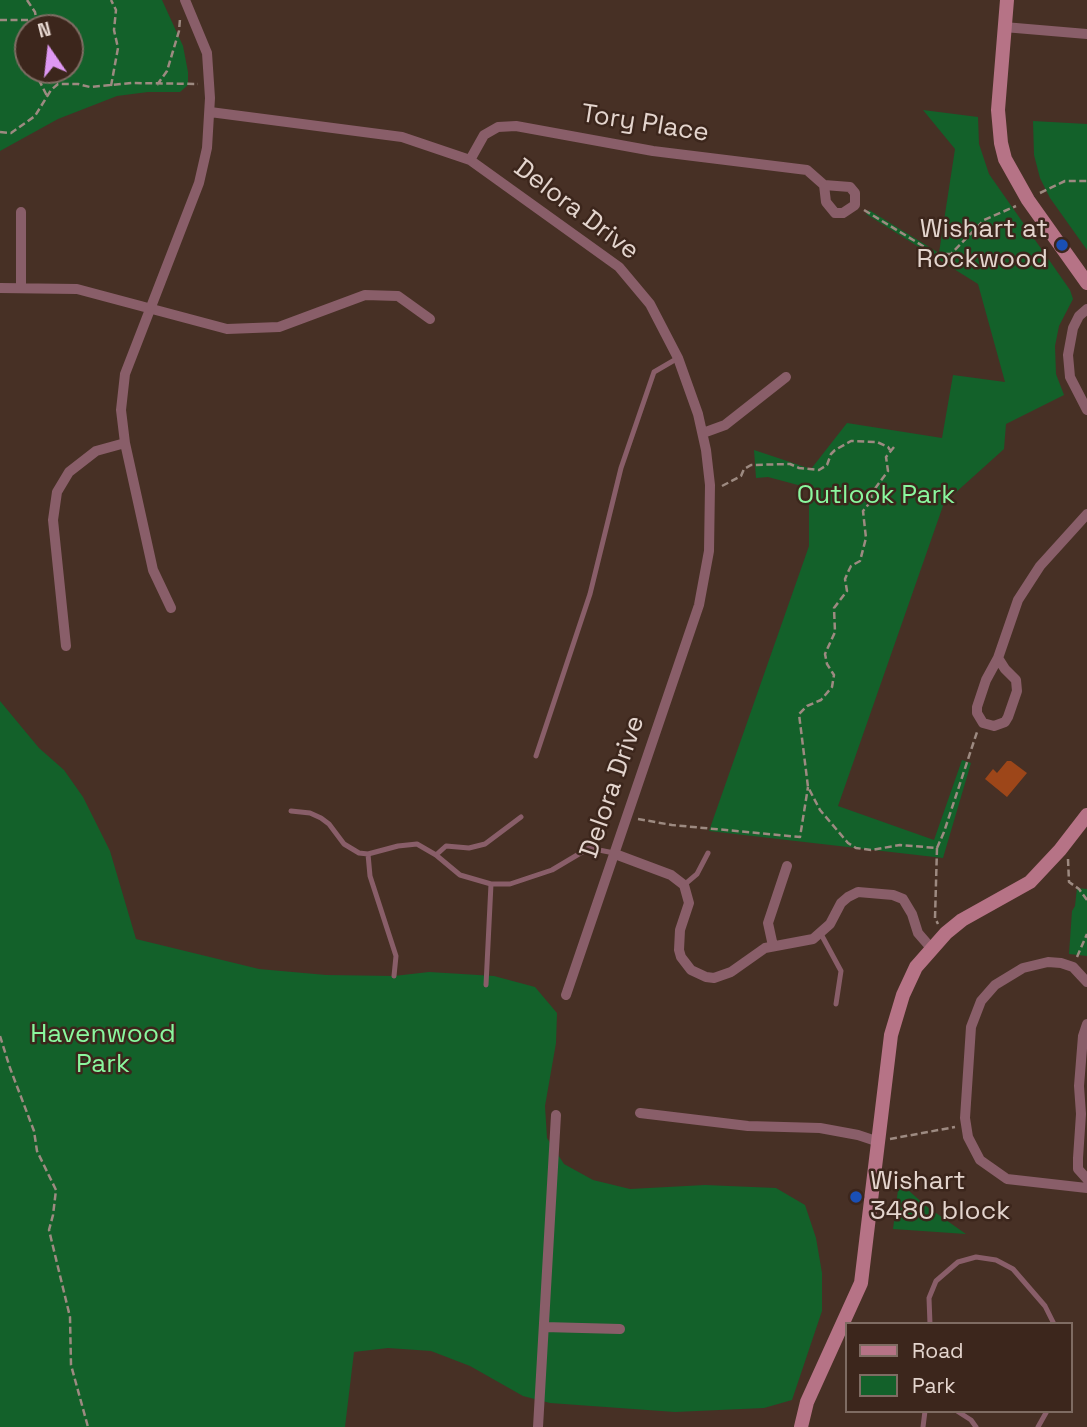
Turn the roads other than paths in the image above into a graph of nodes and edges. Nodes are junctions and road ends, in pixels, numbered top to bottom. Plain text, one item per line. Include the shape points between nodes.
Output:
1 (186, 0) edge
2 (1007, 0) edge
3 (1004, 27) junction
4 (1087, 34) edge
5 (210, 112) junction
6 (470, 160) junction
7 (824, 184) junction
8 (21, 212) dead end
9 (1087, 283) edge
10 (21, 287) junction
11 (0, 288) edge
12 (152, 308) junction
13 (1087, 309) edge
14 (430, 318) dead end
15 (678, 358) junction
16 (786, 377) dead end
17 (1087, 410) edge
18 (703, 433) junction
19 (125, 443) junction
20 (1087, 514) edge
21 (171, 608) dead end
22 (66, 646) dead end
23 (998, 658) junction
24 (536, 756) dead end
25 (291, 811) dead end
26 (1087, 815) edge
27 (521, 817) dead end
28 (615, 853) junction
29 (708, 853) dead end
30 (368, 854) junction
31 (436, 855) junction
32 (788, 866) dead end
33 (491, 884) junction
34 (684, 885) junction
35 (821, 934) junction
36 (773, 946) junction
37 (931, 947) junction
38 (394, 976) dead end
39 (1087, 982) edge
40 (486, 985) dead end
41 (566, 995) dead end
42 (836, 1004) dead end
43 (1087, 1024) edge
44 (640, 1113) dead end
45 (556, 1115) dead end
46 (879, 1142) junction
47 (1079, 1169) junction
48 (1087, 1179) edge
49 (1058, 1184) junction
50 (1087, 1188) edge
51 (930, 1322) edge
52 (1053, 1322) edge
53 (544, 1327) junction
54 (620, 1329) dead end
55 (960, 1413) edge
56 (538, 1427) edge
57 (801, 1427) edge
58 (976, 1427) edge

1 - 5 street via 207,53
2 - 3 street
3 - 4 street
3 - 9 street via 998,110 1001,143 1012,174
5 - 6 street, Delora Drive via 402,137
5 - 12 street via 199,183
6 - 7 street, Tory Place via 484,135 498,127 516,126 653,151 807,170
6 - 15 street, Delora Drive via 619,267 650,303
7 - 7 street, Tory Place via 826,202 835,213 855,205 850,187
8 - 10 street
10 - 11 street
10 - 12 street via 77,289
12 - 14 street via 227,329 279,327 365,295 398,296
12 - 19 street via 125,374 121,411
13 - 17 street via 1073,328 1068,355 1070,377
15 - 18 street, Delora Drive
15 - 24 lane via 654,372 621,468 590,594
16 - 18 street via 724,425
18 - 28 street, Delora Drive via 710,485 709,551 699,605
19 - 21 street via 153,570
19 - 22 street via 96,451 69,472 57,492 53,520
20 - 23 street via 1040,566 1018,600
23 - 23 street via 1016,680 1017,691 1005,722 994,726 983,723 977,707
25 - 30 lane via 321,818 344,844
26 - 37 street via 1030,882 962,920
27 - 31 lane via 485,844 446,846
28 - 33 lane via 589,848 541,874 510,884
28 - 34 street via 671,875
28 - 41 street, Delora Drive
29 - 34 lane via 697,874
30 - 31 lane via 407,844
30 - 38 lane via 370,876 396,956
31 - 33 lane via 460,876
32 - 36 street via 768,923
33 - 40 lane
34 - 36 street via 689,903 678,943 691,970 706,977 723,976
35 - 36 street
35 - 37 street via 848,897 870,892 893,895 908,905 918,933
35 - 42 lane via 841,971
37 - 46 street via 903,995 891,1035
39 - 49 street via 1061,962 1023,968 995,985 981,1001 969,1041 966,1125 980,1160 1007,1179
43 - 47 street via 1079,1086
44 - 46 street via 748,1126 820,1128
45 - 53 street
46 - 57 street via 861,1283 807,1402
47 - 48 street
47 - 49 street
49 - 50 street
51 - 52 lane via 929,1298 936,1281 957,1262 976,1257 1013,1269
53 - 54 street
53 - 56 street
55 - 58 lane

